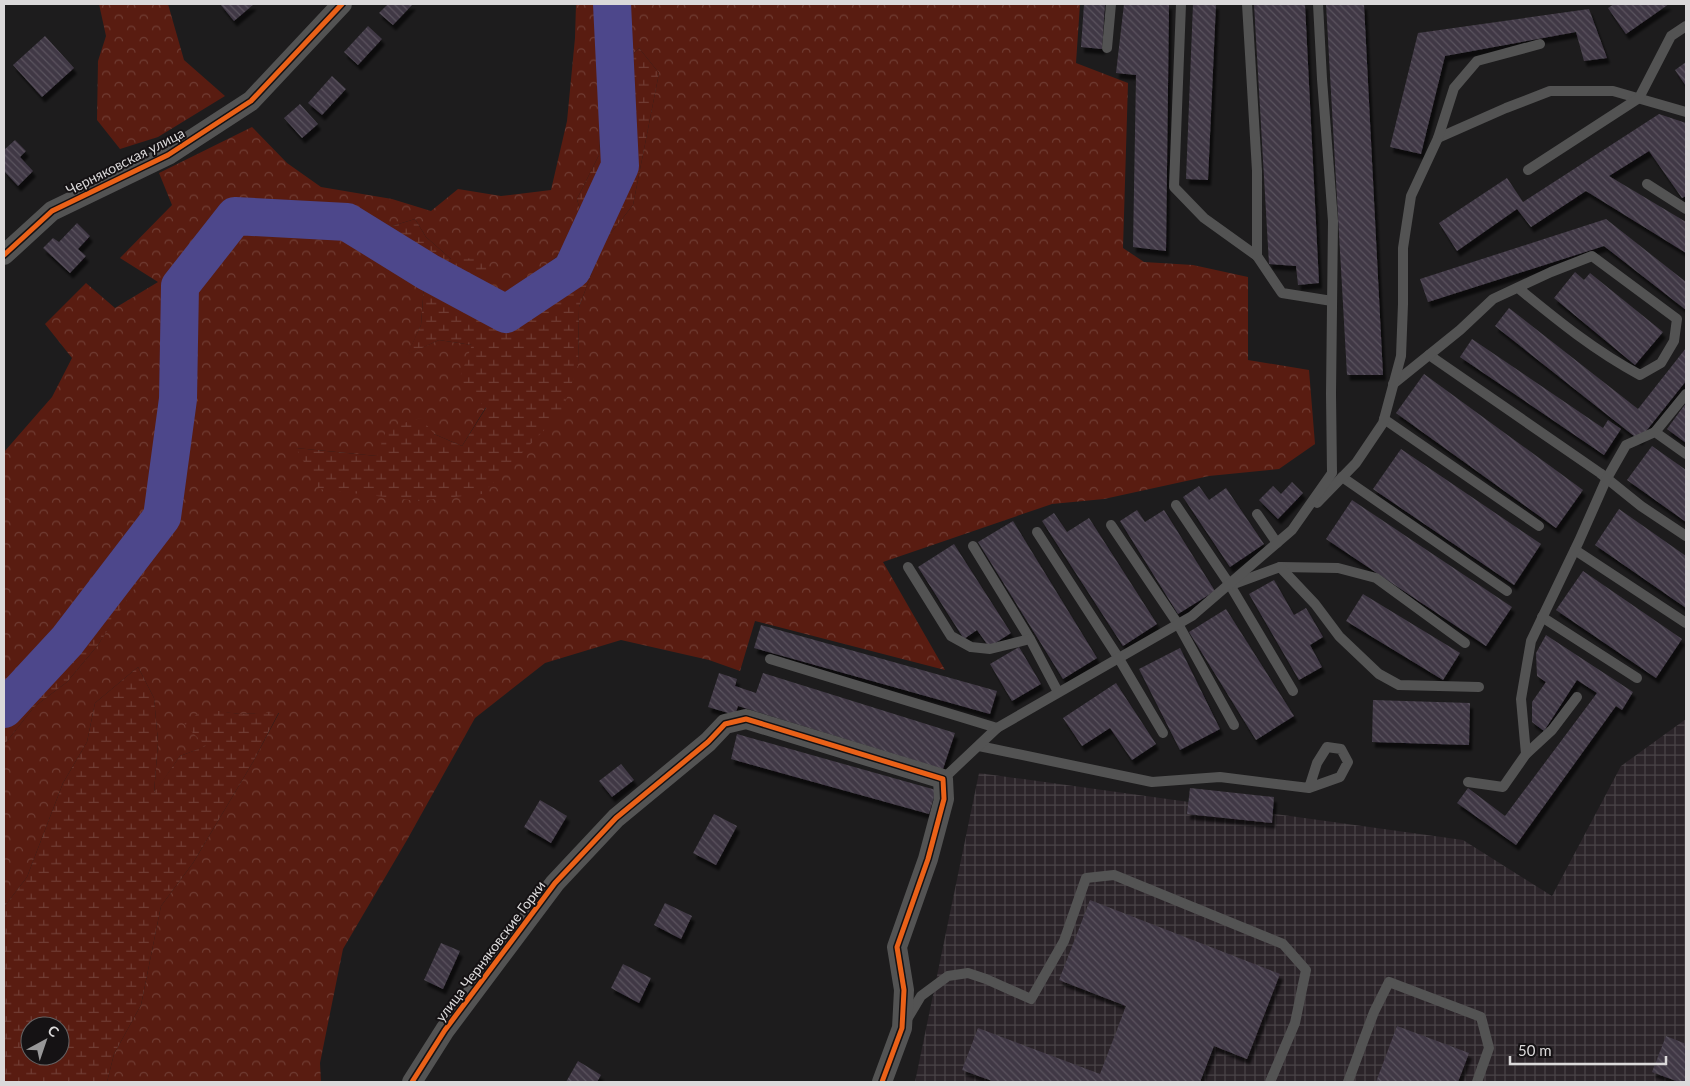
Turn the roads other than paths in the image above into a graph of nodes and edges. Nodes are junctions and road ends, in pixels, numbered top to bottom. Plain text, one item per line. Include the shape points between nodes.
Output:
1 (342, 4) edge
2 (1112, 4) edge
3 (1181, 4) edge
4 (1247, 4) edge
5 (1318, 4) edge
6 (1686, 26) edge
7 (1540, 44) dead end
8 (1107, 48) dead end
9 (1639, 98) junction
10 (1686, 112) edge
11 (1438, 138) junction
12 (1528, 170) dead end
13 (1647, 184) dead end
14 (1686, 209) edge
15 (4, 255) edge
16 (1257, 256) junction
17 (1518, 288) junction
18 (1332, 301) junction
19 (1429, 355) junction
20 (1393, 384) junction
21 (1686, 394) edge
22 (1384, 419) junction
23 (1655, 432) junction
24 (1686, 454) edge
25 (1342, 478) junction
26 (1606, 480) junction
27 (1176, 505) dead end
28 (1257, 514) dead end
29 (1111, 525) dead end
30 (1539, 526) dead end
31 (1292, 530) junction
32 (1037, 532) dead end
33 (1686, 536) edge
34 (1277, 543) junction
35 (973, 546) dead end
36 (1575, 550) junction
37 (908, 567) dead end
38 (1280, 568) junction
39 (1230, 585) junction
40 (1507, 591) dead end
41 (1542, 617) junction
42 (1686, 623) edge
43 (1178, 624) junction
44 (1030, 639) junction
45 (1465, 643) dead end
46 (1118, 658) junction
47 (770, 659) dead end
48 (1637, 678) dead end
49 (1479, 687) dead end
50 (1293, 691) dead end
51 (1058, 692) junction
52 (1577, 697) dead end
53 (1234, 725) dead end
54 (998, 728) junction
55 (1163, 733) dead end
56 (978, 746) junction
57 (1526, 754) junction
58 (943, 779) junction
59 (1468, 782) dead end
60 (1309, 788) dead end
61 (902, 1028) junction
62 (412, 1082) edge
63 (882, 1082) edge
64 (1270, 1082) edge
65 (1348, 1082) edge
66 (1477, 1082) edge

1 - 15 street, Черняковская улица via 251,101 168,155 52,212
2 - 8 lane
3 - 16 lane via 1174,187 1204,218
4 - 16 lane via 1257,171
5 - 18 lane via 1333,221
6 - 9 lane via 1671,36
7 - 11 lane via 1477,61 1454,88
9 - 10 lane
9 - 11 lane via 1613,91 1550,91
9 - 12 lane
11 - 20 lane via 1411,196 1403,248 1401,356
13 - 14 lane
16 - 18 lane via 1282,293
17 - 17 lane via 1592,256 1677,320 1674,342 1661,363 1640,375 1577,336
17 - 19 lane via 1493,299
18 - 31 lane via 1332,473
19 - 20 lane
19 - 26 lane
20 - 22 lane
21 - 23 lane
22 - 25 lane via 1356,463
22 - 30 lane
23 - 24 lane
23 - 26 lane via 1626,446
25 - 31 lane
25 - 40 lane
26 - 33 lane
26 - 36 lane
27 - 39 lane
28 - 34 lane
29 - 43 lane
31 - 34 lane
32 - 46 lane
34 - 39 lane
35 - 44 lane
36 - 41 lane
36 - 42 lane
37 - 44 lane via 951,636 971,647 990,649
38 - 39 lane
38 - 45 lane via 1338,568 1376,578
38 - 49 lane via 1315,604 1339,636 1379,674 1399,685
39 - 43 lane
39 - 50 lane
41 - 48 lane
41 - 57 lane via 1531,641 1521,699
43 - 46 lane
43 - 53 lane
44 - 51 lane
46 - 51 lane
46 - 55 lane
47 - 54 lane
51 - 54 lane
52 - 57 lane via 1552,730
54 - 56 lane
56 - 58 lane
56 - 60 lane via 1152,782 1220,777
57 - 59 lane via 1503,787
58 - 61 street via 944,799 928,859 897,947 904,990
58 - 62 street, улица Черняковские Горки via 746,719 725,724 708,742 616,818 555,883 445,1030
61 - 63 street
61 - 64 lane via 921,996 948,976 968,974 1031,999 1064,940 1086,878 1114,875 1283,944 1306,970 1295,1023
65 - 66 lane via 1389,982 1481,1017 1489,1048

